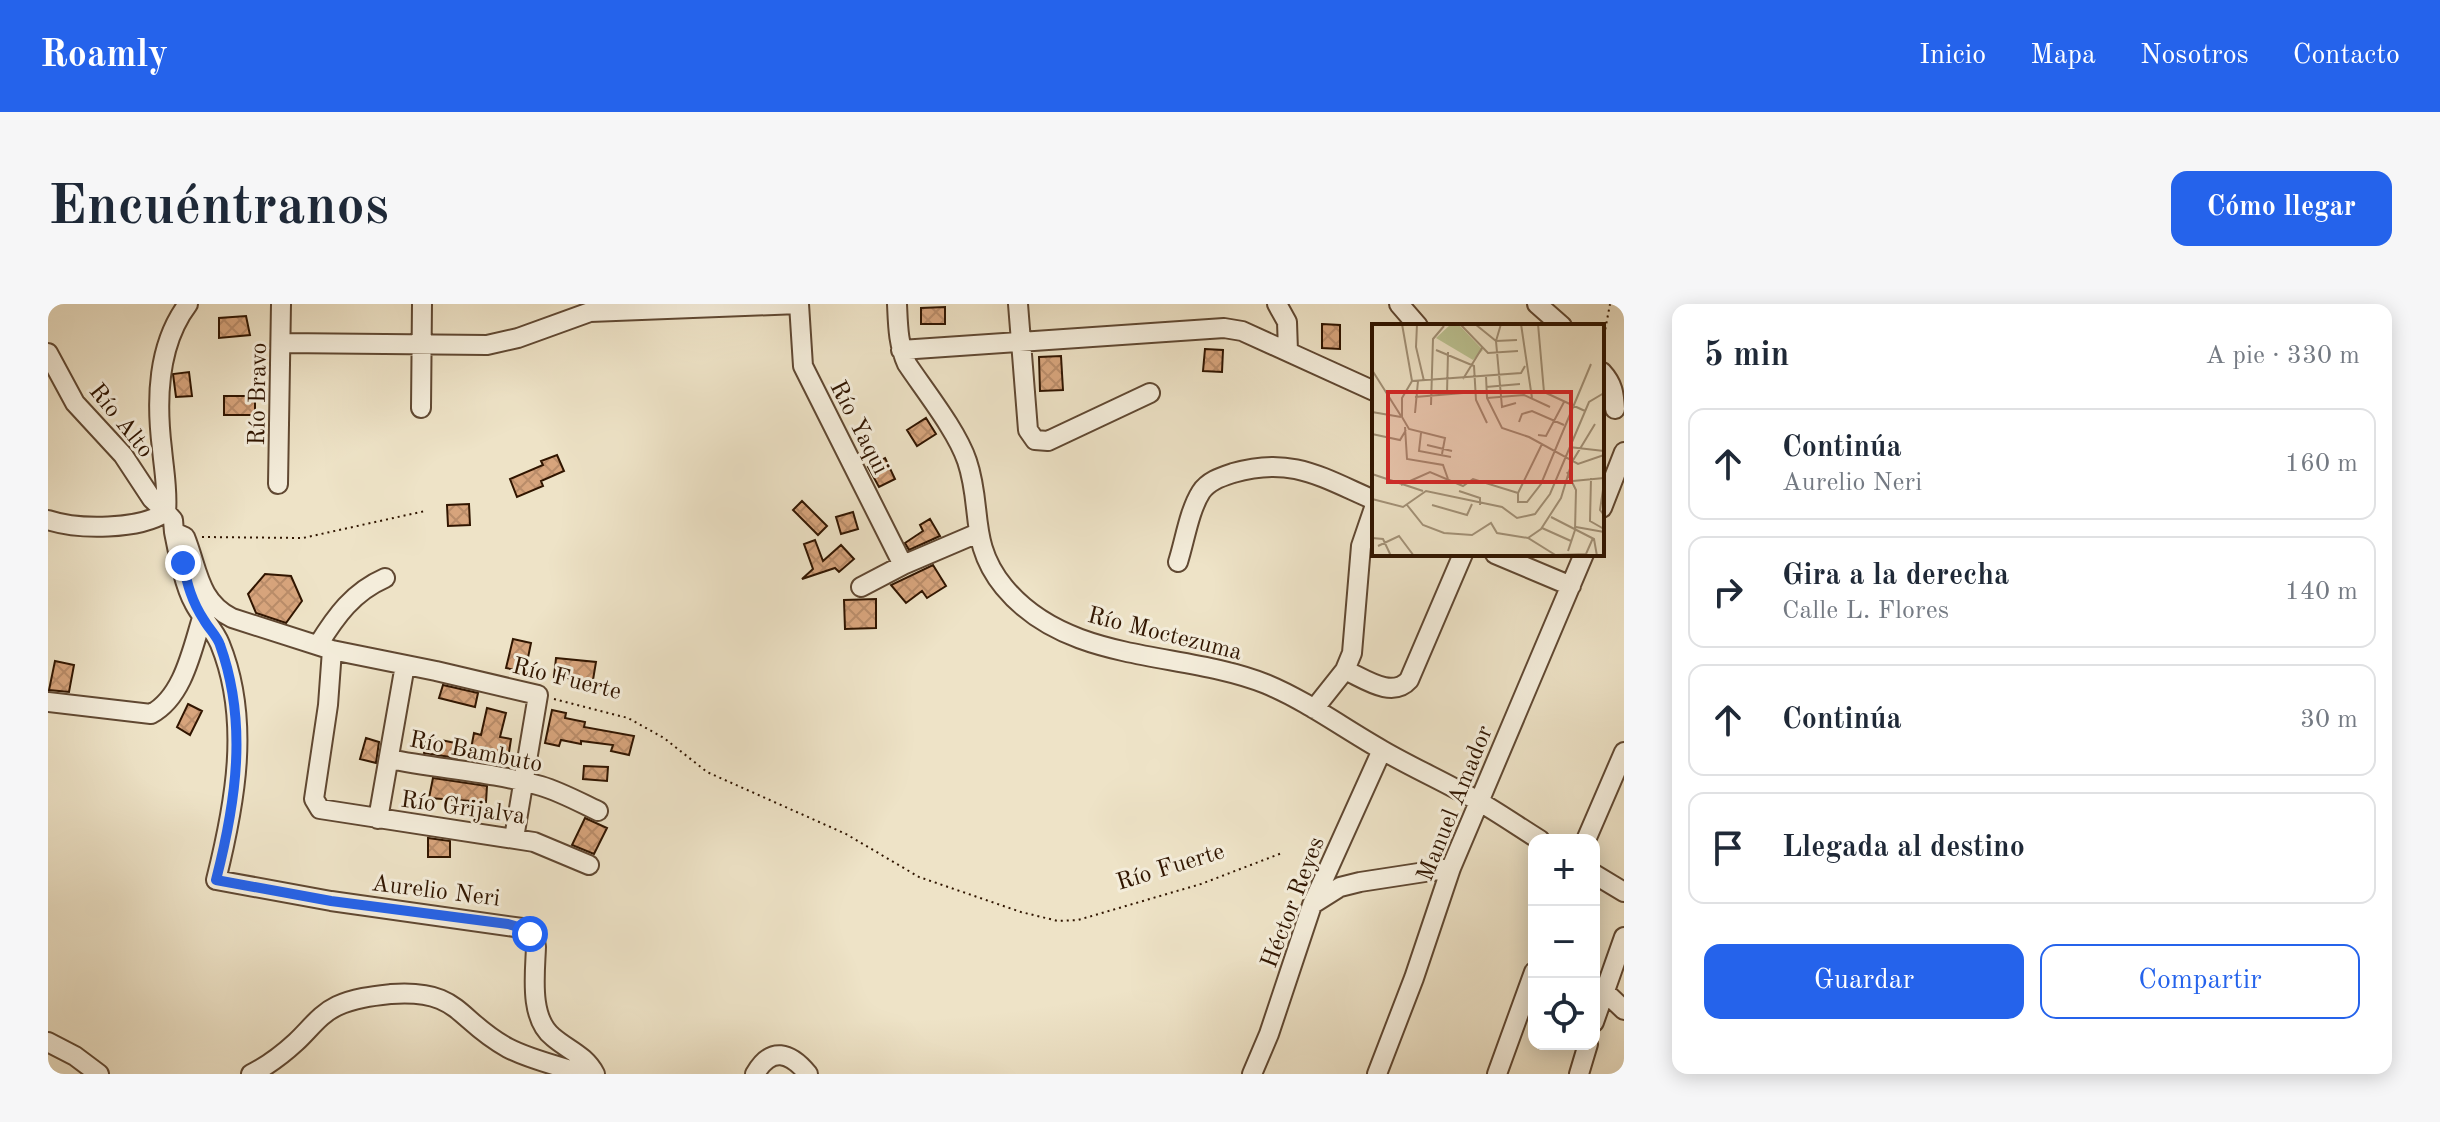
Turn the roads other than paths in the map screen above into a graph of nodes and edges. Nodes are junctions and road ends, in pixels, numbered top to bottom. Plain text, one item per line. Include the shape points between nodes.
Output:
1 (188, 304) edge
2 (281, 304) edge
3 (422, 304) edge
4 (799, 304) edge
5 (897, 304) edge
6 (1018, 304) edge
7 (1277, 304) edge
8 (1399, 304) edge
9 (1537, 304) edge
10 (560, 313) edge
11 (1416, 324) edge
12 (1560, 324) edge
13 (1021, 342) junction
14 (282, 343) junction
15 (423, 344) junction
16 (901, 350) junction
17 (1288, 351) junction
18 (48, 353) edge
19 (1604, 374) edge
20 (1372, 390) edge
21 (1150, 393) dead end
22 (421, 408) dead end
23 (1614, 408) edge
24 (1624, 452) edge
25 (278, 484) dead end
26 (1372, 499) edge
27 (1604, 503) edge
28 (166, 512) junction
29 (1372, 514) edge
30 (48, 520) edge
31 (978, 533) junction
32 (180, 534) junction
33 (1462, 556) edge
34 (1500, 556) edge
35 (1583, 556) edge
36 (1178, 562) dead end
37 (903, 565) junction
38 (385, 578) dead end
39 (1571, 586) junction
40 (861, 587) dead end
41 (202, 618) junction
42 (325, 648) junction
43 (405, 665) junction
44 (1345, 670) junction
45 (48, 702) edge
46 (1314, 709) junction
47 (1382, 750) junction
48 (1624, 752) edge
49 (389, 759) junction
50 (1619, 776) edge
51 (522, 781) junction
52 (1478, 801) junction
53 (598, 811) dead end
54 (378, 819) junction
55 (1530, 834) edge
56 (1589, 834) edge
57 (514, 838) junction
58 (589, 865) dead end
59 (1451, 868) junction
60 (1600, 878) edge
61 (1624, 892) edge
62 (1312, 905) junction
63 (1624, 937) edge
64 (1532, 978) edge
65 (1600, 986) edge
66 (1600, 989) edge
67 (1624, 1010) edge
68 (48, 1042) edge
69 (1586, 1050) edge
70 (99, 1074) edge
71 (251, 1074) edge
72 (584, 1074) edge
73 (595, 1074) edge
74 (755, 1074) edge
75 (808, 1074) edge
76 (1252, 1074) edge
77 (1377, 1074) edge
78 (1497, 1074) edge
79 (1579, 1074) edge

1 - 28 street, Río Fuerte via 172,332 160,375
2 - 14 street, Río Bravo
3 - 15 street
4 - 10 street
4 - 37 street, Río Yaqui via 803,366
5 - 16 street, Río Moctezuma
6 - 13 street
7 - 17 street via 1287,322
8 - 11 street
9 - 12 street
10 - 15 street via 503,343
13 - 16 street
13 - 17 street via 1224,328
13 - 21 street via 1028,430 1035,440 1048,441
14 - 15 street
14 - 25 street, Río Bravo
15 - 22 street
16 - 31 street, Río Moctezuma via 967,461
17 - 20 street
18 - 28 street, Río Alto via 75,403
19 - 23 street via 1614,391
24 - 27 street
26 - 36 street via 1291,466 1269,465 1224,476 1203,488
28 - 30 street via 117,525
28 - 32 street, Río Fuerte
29 - 44 street via 1361,546 1355,637
31 - 37 street
31 - 46 street, Río Moctezuma via 1005,588 1060,629 1096,645 1227,671 1268,684
32 - 41 street via 189,592
32 - 42 street, Río Fuerte via 216,610
33 - 44 street via 1403,686 1387,688
34 - 39 street
35 - 39 street, Manuel Amador
37 - 40 street
38 - 42 street via 340,611
39 - 52 street, Manuel Amador
41 - 45 street via 188,662 162,708 151,714
41 - 73 street, Aurelio Neri via 219,640 231,677 238,743 229,829 216,880 522,928 535,940 537,1006 545,1030 583,1058
42 - 43 street, Río Fuerte
42 - 54 street, Río Grijalva via 328,705 315,804 326,811
43 - 49 street
43 - 51 street, Río Fuerte via 538,695
44 - 46 street
46 - 47 street, Río Moctezuma
47 - 52 street, Río Moctezuma
47 - 62 street, Héctor Reyes
48 - 50 street
49 - 51 street, Río Bambuto
49 - 54 street
50 - 56 street
51 - 53 street, Río Bambuto
51 - 57 street
52 - 55 street, Río Moctezuma
52 - 59 street, Manuel Amador
54 - 57 street, Río Grijalva
57 - 58 street, Río Grijalva
59 - 62 street via 1340,887
59 - 77 street, Manuel Amador
60 - 61 street
62 - 76 street, Héctor Reyes
63 - 65 street
64 - 78 street
66 - 67 street
68 - 70 street
69 - 79 street
71 - 72 street via 335,1007 414,992 441,998 516,1052
74 - 75 street via 776,1055 795,1059

